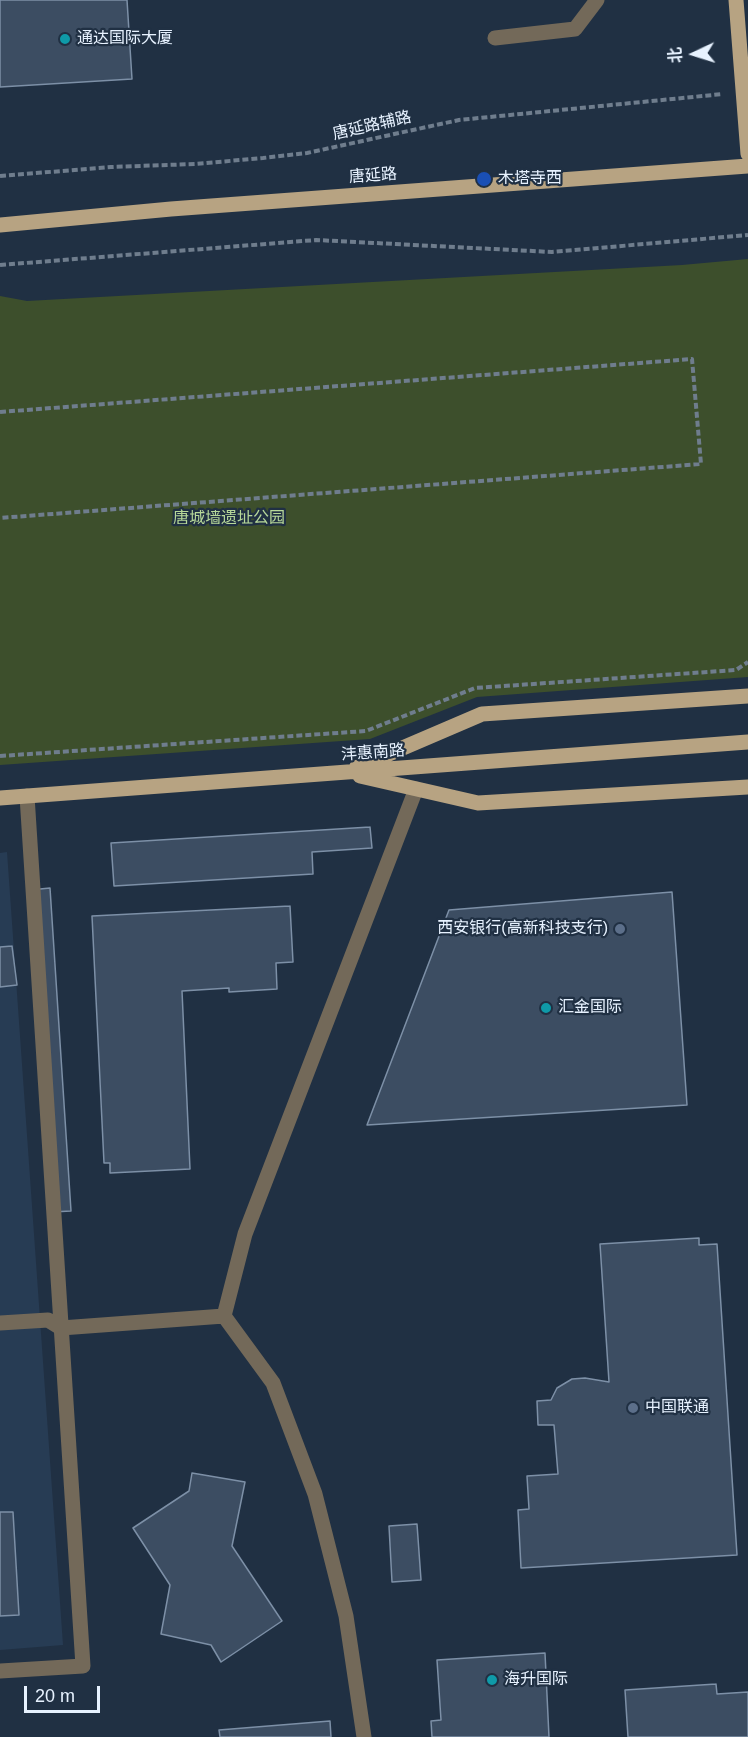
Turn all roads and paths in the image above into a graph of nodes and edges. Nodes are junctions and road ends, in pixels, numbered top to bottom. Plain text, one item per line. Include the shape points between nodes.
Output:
1 (597, 0) edge
2 (736, 0) edge
3 (495, 38) dead end
4 (743, 93) junction
5 (748, 154) edge
6 (748, 166) edge
7 (0, 176) edge
8 (0, 225) edge
9 (748, 235) edge
10 (0, 265) edge
11 (0, 412) edge
12 (0, 518) edge
13 (748, 662) edge
14 (748, 696) edge
15 (748, 742) edge
16 (0, 756) edge
17 (345, 773) junction
18 (748, 787) edge
19 (416, 789) junction
20 (27, 796) junction
21 (0, 798) edge
22 (224, 1316) junction
23 (0, 1323) edge
24 (62, 1328) junction
25 (0, 1671) edge
26 (364, 1737) edge

1 - 3 street via 575,29
2 - 4 main road
4 - 5 main road
4 - 7 path, 唐延路辅路 via 459,120 307,153 263,158
6 - 8 main road, 唐延路
9 - 10 path via 552,252 316,240
11 - 12 path via 692,358 701,464
13 - 16 path via 736,670 475,688 366,731
14 - 17 main road via 482,714
15 - 17 main road, 沣惠南路
17 - 19 main road
17 - 20 main road, 沣惠南路
18 - 19 main road via 478,803
19 - 22 street via 244,1234
20 - 21 main road, 沣惠南路
20 - 24 street
22 - 24 street
22 - 26 street via 273,1383 315,1494 345,1616
23 - 24 street via 48,1320
24 - 25 street via 83,1666

